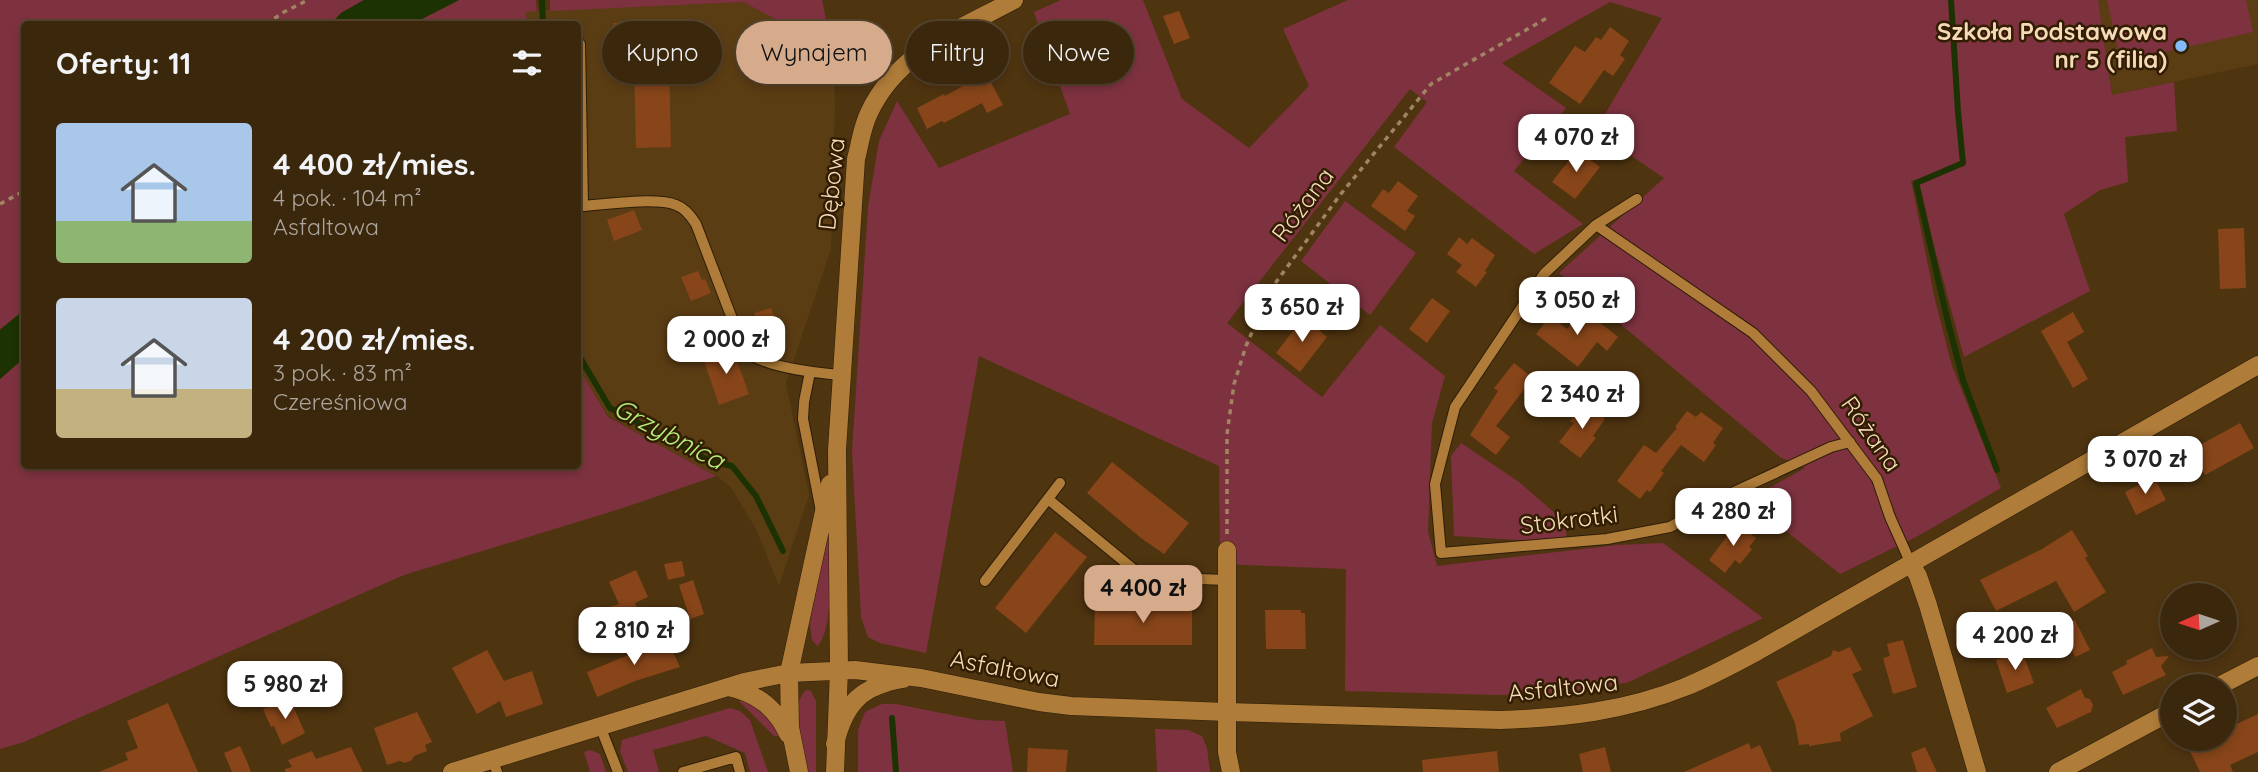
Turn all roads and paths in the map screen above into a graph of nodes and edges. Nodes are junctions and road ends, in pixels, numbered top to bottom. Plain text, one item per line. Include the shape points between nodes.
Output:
1 (308, 0) edge
2 (1014, 0) edge
3 (1546, 18) dead end
4 (270, 21) edge
5 (581, 98) edge
6 (21, 193) edge
7 (1637, 199) dead end
8 (0, 204) edge
9 (1596, 225) junction
10 (2258, 365) edge
11 (810, 372) junction
12 (841, 375) junction
13 (1850, 442) junction
14 (836, 450) junction
15 (1060, 483) dead end
16 (1048, 499) junction
17 (822, 519) junction
18 (1227, 550) joint
19 (1911, 564) junction
20 (1227, 580) junction
21 (985, 581) dead end
22 (2258, 666) edge
23 (839, 670) junction
24 (789, 673) junction
25 (2237, 677) edge
26 (921, 678) junction
27 (728, 687) junction
28 (1227, 712) junction
29 (2160, 717) edge
30 (600, 726) junction
31 (792, 742) junction
32 (835, 744) junction
33 (495, 765) edge
34 (452, 772) edge
35 (618, 772) edge
36 (683, 772) edge
37 (740, 772) edge
38 (799, 772) edge
39 (835, 772) edge
40 (1231, 772) edge
41 (1977, 772) edge
42 (2058, 772) edge

1 - 4 path
2 - 12 street, Dębowa via 911,58 887,83 868,114 856,159
3 - 18 path, Różana via 1432,84 1340,195 1271,289 1234,384 1227,434
5 - 11 lane via 583,206 658,202 684,210 696,224 741,342 751,355
6 - 8 path
7 - 9 lane
9 - 13 lane, Różana via 1753,333 1811,391
9 - 13 lane, Stokrotki via 1544,274 1455,407 1436,484 1441,553 1607,539 1670,527 1734,492
10 - 19 street, Asfaltowa
11 - 12 lane
11 - 17 lane via 803,419
12 - 14 street, Dębowa
13 - 19 lane, Różana via 1877,479
14 - 17 street, Dębowa
14 - 23 street, Dębowa
15 - 16 lane
16 - 20 lane via 1143,577
16 - 21 lane
17 - 24 street, Dębowa
18 - 20 street
19 - 28 street, Asfaltowa via 1704,679 1624,707 1556,718 1500,720
19 - 41 street via 1932,615
20 - 28 street
22 - 25 street
23 - 24 street, Asfaltowa
23 - 26 street, Asfaltowa
23 - 32 street, Dębowa
24 - 27 street, Asfaltowa
24 - 31 street, Dębowa
26 - 28 street, Asfaltowa via 1059,705
26 - 32 street via 883,684 859,695 845,714
27 - 30 street, Asfaltowa
27 - 31 street via 769,706
28 - 40 street
29 - 42 street
30 - 33 street, Asfaltowa
30 - 35 lane
31 - 38 street
32 - 39 street, Dębowa
33 - 34 street, Asfaltowa
36 - 37 lane via 736,757

